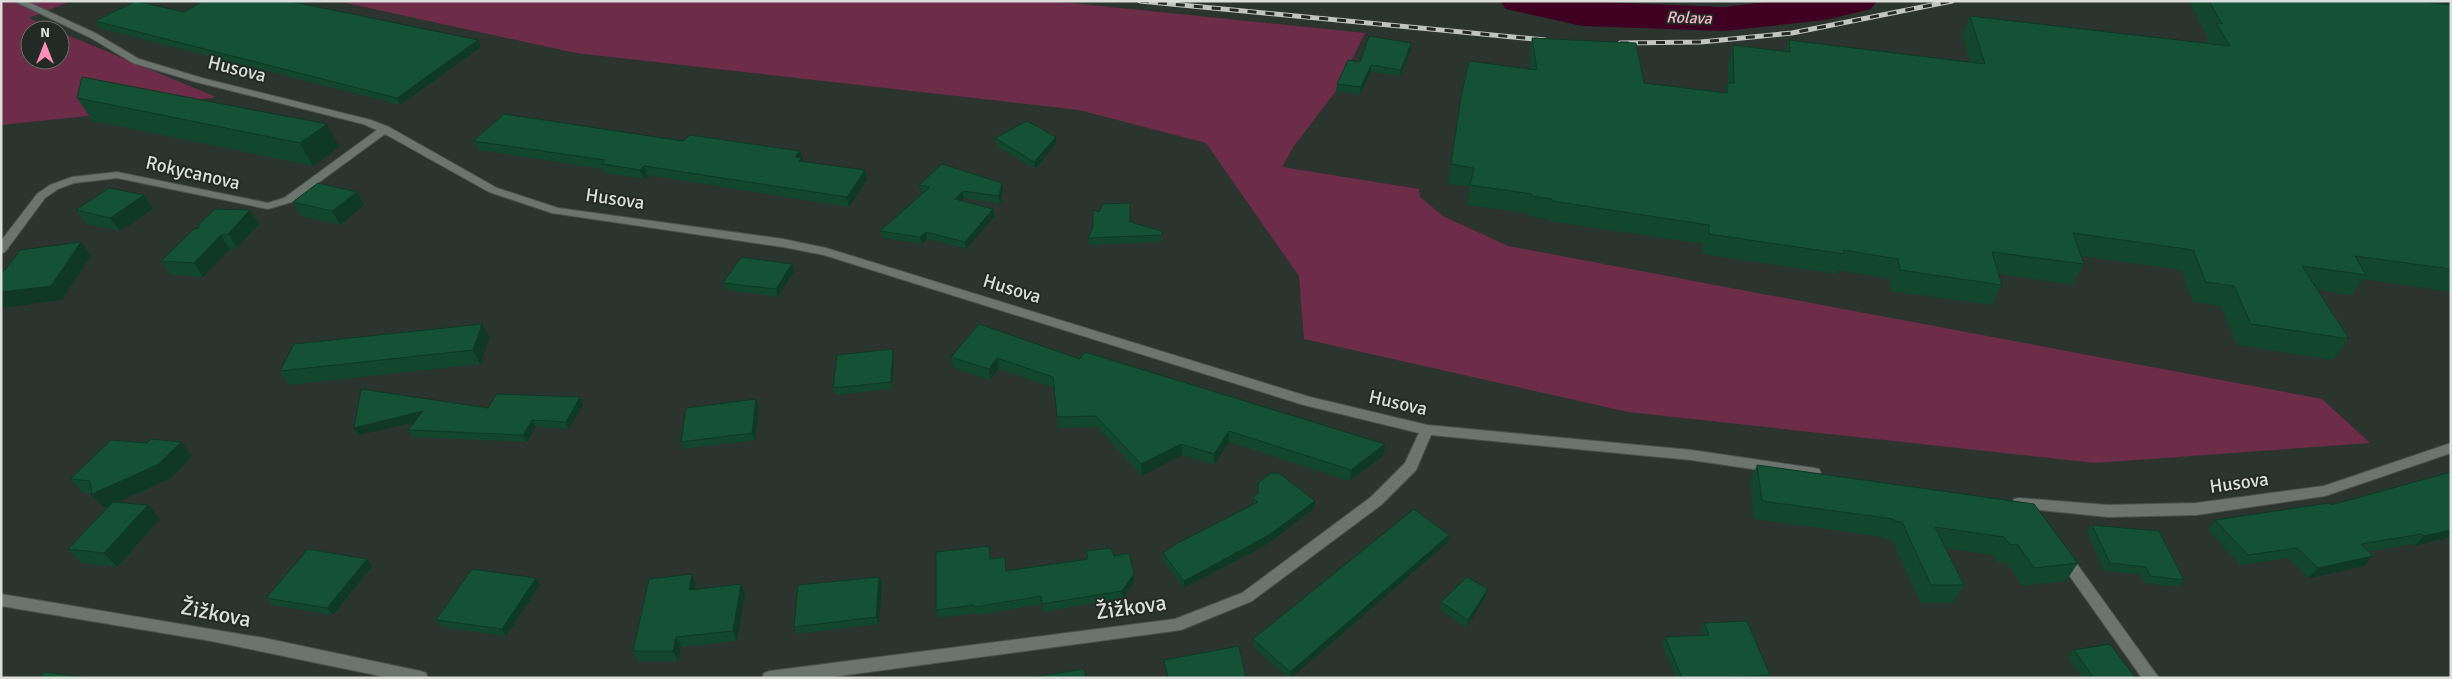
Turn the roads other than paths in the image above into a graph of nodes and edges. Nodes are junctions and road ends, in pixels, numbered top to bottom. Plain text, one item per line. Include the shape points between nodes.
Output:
1 (18, 1) edge
2 (385, 129) junction
3 (1, 249) edge
4 (1427, 430) junction
5 (2451, 448) edge
6 (1829, 475) edge
7 (2006, 501) edge
8 (2026, 504) junction
9 (2038, 520) edge
10 (2055, 544) edge
11 (1, 600) edge
12 (420, 678) edge
13 (770, 678) edge
14 (2151, 678) edge

1 - 2 street, Husova via 94,36 136,61 198,80 345,115
2 - 3 street, Rokycanova via 288,200 268,206 117,175 72,180 41,196
2 - 4 street, Husova via 493,190 556,211 826,252 1309,402
4 - 6 street, Husova via 1691,455
4 - 13 street, Žižkova via 1411,466 1376,501 1247,597 1176,625
5 - 8 street, Husova via 2325,490 2196,509 2108,511
7 - 8 street, Husova
8 - 9 street
10 - 14 street
11 - 12 street, Žižkova via 172,627

